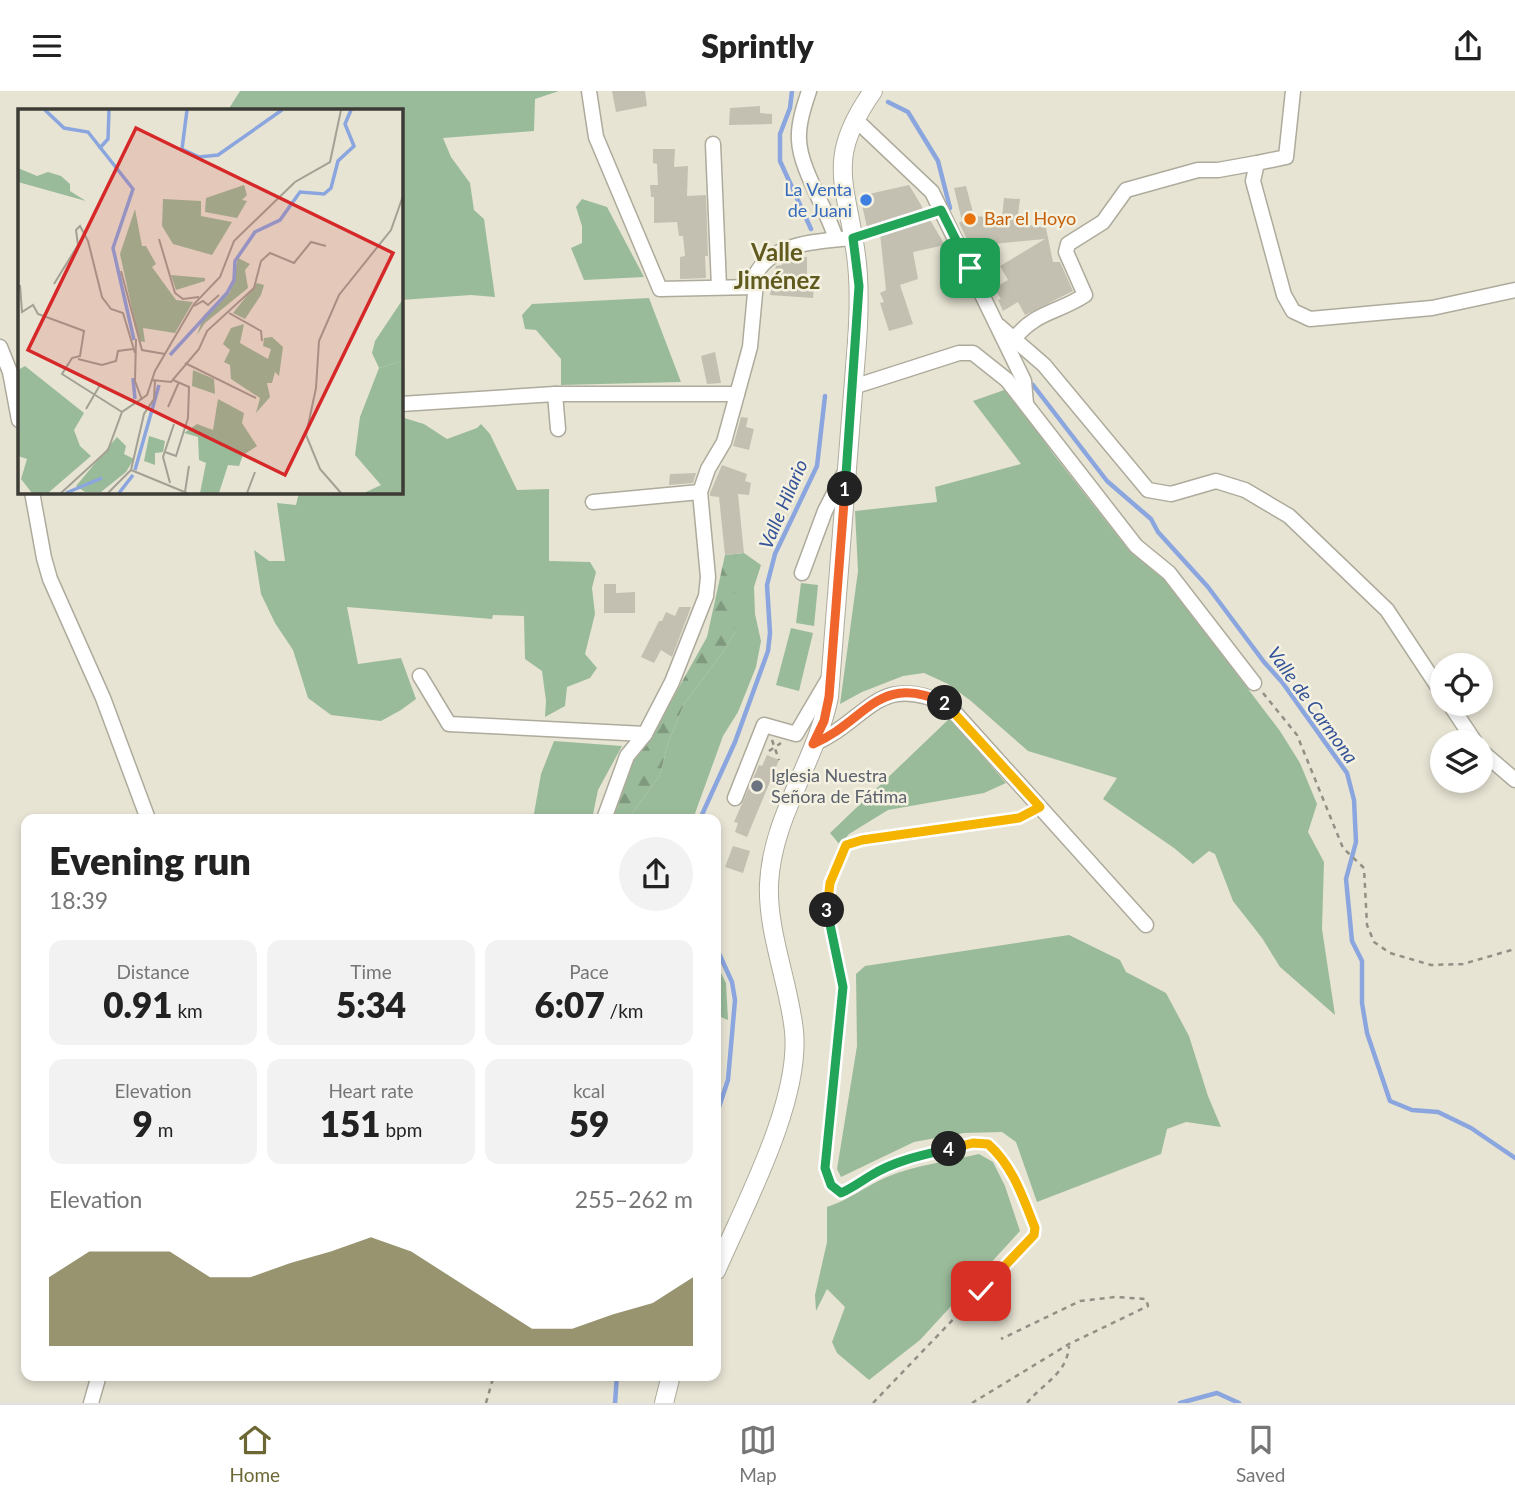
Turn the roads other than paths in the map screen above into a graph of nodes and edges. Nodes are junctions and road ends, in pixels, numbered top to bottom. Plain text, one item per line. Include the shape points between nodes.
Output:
1 (589, 91) edge
2 (809, 91) edge
3 (873, 91) edge
4 (1293, 91) edge
5 (855, 119) junction
6 (713, 143) dead end
7 (1257, 163) junction
8 (845, 238) junction
9 (719, 287) junction
10 (754, 287) junction
11 (1515, 290) edge
12 (999, 326) junction
13 (1014, 339) junction
14 (0, 347) edge
15 (853, 387) junction
16 (555, 394) junction
17 (737, 394) junction
18 (402, 404) edge
19 (1026, 406) junction
20 (18, 415) edge
21 (558, 429) dead end
22 (847, 470) junction
23 (700, 492) junction
24 (32, 493) edge
25 (593, 502) dead end
26 (802, 573) dead end
27 (1430, 674) edge
28 (420, 676) dead end
29 (830, 677) junction
30 (1254, 683) road end
31 (645, 734) junction
32 (813, 744) junction
33 (1493, 761) edge
34 (1515, 780) edge
35 (734, 798) dead end
36 (146, 814) edge
37 (606, 814) edge
38 (1146, 925) dead end
39 (721, 1260) edge
40 (97, 1381) edge
41 (670, 1381) edge
42 (91, 1403) edge
43 (664, 1403) edge

1 - 9 street via 596,137 660,289
2 - 8 street via 799,139 801,151 829,215
3 - 5 main road
4 - 7 street via 1286,157
5 - 8 main road via 843,152
5 - 12 street via 932,193
6 - 9 street
7 - 11 street via 1253,181 1284,295 1293,311 1310,319 1432,307
7 - 13 street via 1198,170 1126,190 1103,222 1068,244 1066,252 1085,295 1024,326
8 - 10 street via 772,254 757,272
8 - 15 main road via 859,286
9 - 10 street
10 - 17 street via 750,347
12 - 13 street
12 - 19 street via 1024,381
13 - 27 street via 1044,365 1148,490 1171,494 1216,481 1245,490 1289,516 1387,610
14 - 20 street
15 - 19 street via 966,352 1007,380
15 - 22 main road
16 - 17 street
16 - 18 street
16 - 21 street
17 - 23 street via 724,442
19 - 30 street via 1136,546 1169,573
22 - 26 street via 825,511
22 - 29 main road
23 - 25 street
23 - 31 street via 706,596 672,682
24 - 36 street via 50,579 103,698
28 - 31 street via 449,725
29 - 32 main road via 824,721
29 - 35 street via 796,734 764,725
31 - 37 street via 627,756
32 - 38 street via 833,736 865,708 896,693 932,697 948,705
32 - 39 main road via 779,832 769,885 794,1032 788,1093 778,1129
33 - 34 street
40 - 42 street
41 - 43 main road

